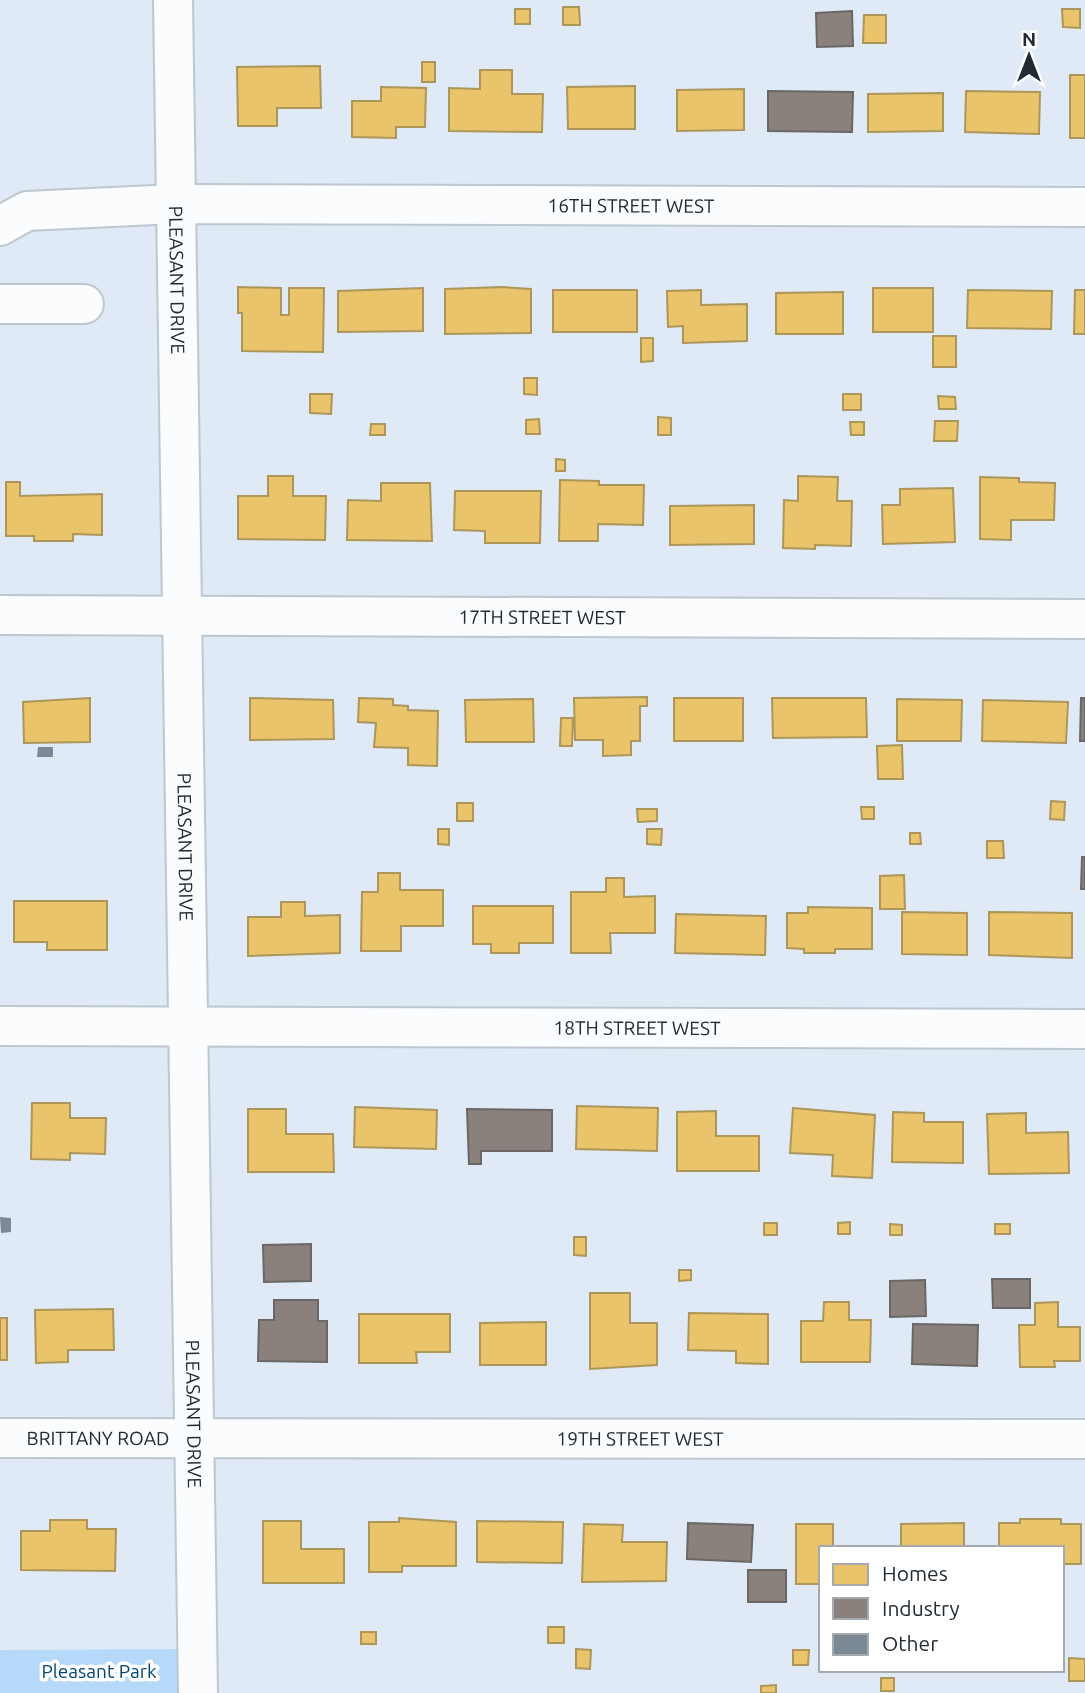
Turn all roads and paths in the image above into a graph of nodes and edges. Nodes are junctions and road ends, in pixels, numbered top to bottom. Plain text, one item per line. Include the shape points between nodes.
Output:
1 (173, 0) edge
2 (176, 204) junction
3 (1085, 207) edge
4 (0, 226) edge
5 (0, 304) edge
6 (84, 304) dead end
7 (0, 615) edge
8 (182, 615) junction
9 (1085, 619) edge
10 (0, 1026) edge
11 (188, 1028) junction
12 (1085, 1030) edge
13 (194, 1437) junction
14 (0, 1438) edge
15 (1085, 1439) edge
16 (198, 1693) edge

1 - 2 street, PLEASANT DRIVE
2 - 3 street, 16TH STREET WEST
2 - 4 street, 16TH STREET WEST via 27,211
2 - 8 street, PLEASANT DRIVE
5 - 6 street
7 - 8 street, 17TH STREET WEST
8 - 9 street, 17TH STREET WEST
8 - 11 street, PLEASANT DRIVE
10 - 11 street, 18TH STREET WEST
11 - 12 street, 18TH STREET WEST
11 - 13 street, PLEASANT DRIVE
13 - 14 street, BRITTANY ROAD
13 - 15 street, 19TH STREET WEST
13 - 16 street, PLEASANT DRIVE

